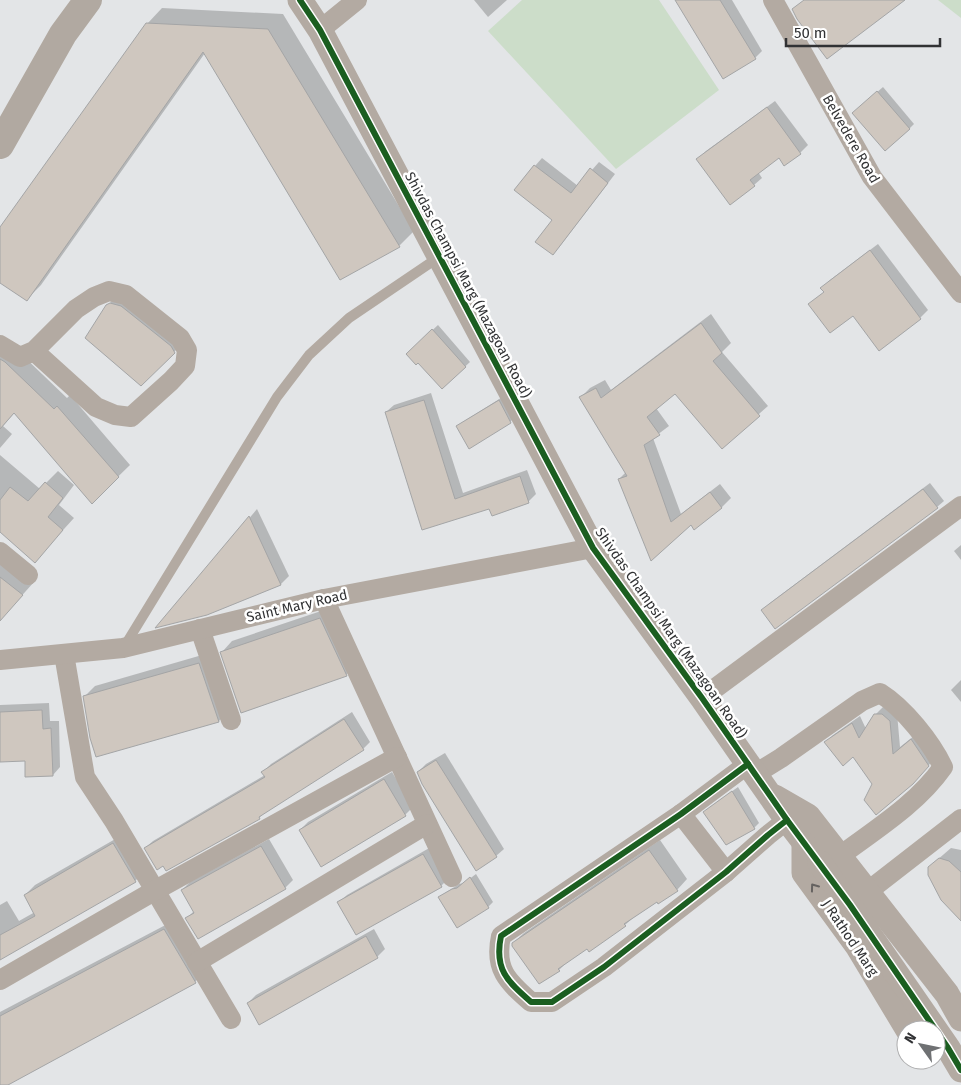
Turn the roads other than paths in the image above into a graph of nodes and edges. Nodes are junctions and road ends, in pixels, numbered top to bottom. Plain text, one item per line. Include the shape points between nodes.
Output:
1 (88, 0) edge
2 (300, 0) edge
3 (357, 0) edge
4 (773, 0) edge
5 (320, 30) junction
6 (0, 145) edge
7 (439, 257) junction
8 (961, 293) edge
9 (0, 345) edge
10 (34, 351) junction
11 (961, 506) edge
12 (593, 548) junction
13 (0, 552) edge
14 (28, 575) dead end
15 (324, 599) junction
16 (200, 629) junction
17 (124, 648) junction
18 (64, 654) junction
19 (0, 660) edge
20 (702, 698) junction
21 (231, 720) dead end
22 (397, 757) junction
23 (757, 777) junction
24 (681, 814) junction
25 (961, 819) edge
26 (787, 820) junction
27 (427, 824) junction
28 (804, 844) junction
29 (830, 859) junction
30 (726, 872) junction
31 (452, 877) dead end
32 (154, 891) junction
33 (867, 892) junction
34 (197, 962) junction
35 (0, 980) edge
36 (231, 1019) dead end
37 (961, 1019) edge
38 (902, 1020) edge
39 (946, 1041) edge
40 (961, 1043) edge
41 (961, 1070) edge

1 - 6 main road via 62,34
2 - 5 street, Shivdas Champsi Marg (Mazagoan Road)
3 - 5 street
4 - 8 street, Belvedere Road via 872,177
5 - 7 street, Shivdas Champsi Marg (Mazagoan Road)
7 - 12 street, Shivdas Champsi Marg (Mazagoan Road)
7 - 17 lane via 349,318 309,354 277,397
9 - 10 street via 20,357
10 - 10 street via 76,308 109,291 126,295 180,338 187,350 185,366 131,417 96,407
11 - 20 street
12 - 15 street, Saint Mary Road
12 - 20 street, Shivdas Champsi Marg (Mazagoan Road)
13 - 14 street
15 - 16 street, Saint Mary Road
15 - 22 street
16 - 17 street, Saint Mary Road
16 - 21 street
17 - 18 street, Saint Mary Road
18 - 19 street, Saint Mary Road
18 - 32 street via 85,777
20 - 23 street, Shivdas Champsi Marg (Mazagoan Road)
22 - 27 street
22 - 32 street
23 - 24 street
23 - 26 street, Shivdas Champsi Marg (Mazagoan Road)
23 - 29 street via 808,816
23 - 29 street via 862,701 880,693 892,700 934,748 943,768 908,804
24 - 30 street
24 - 30 street via 501,936 499,963 513,986 531,1002 552,1002 604,967
25 - 33 street
26 - 28 street, Shivdas Champsi Marg (Mazagoan Road)
26 - 30 street
27 - 31 street
27 - 34 street
28 - 29 street, Shivdas Champsi Marg (Mazagoan Road)
38 -> 28 street, J Rathod Marg via 858,948 804,873
29 - 33 street
29 - 41 street, Shivdas Champsi Marg (Mazagoan Road), bridge
32 - 34 street
32 - 35 street
33 - 37 street via 947,994
34 - 36 street
39 - 40 street

